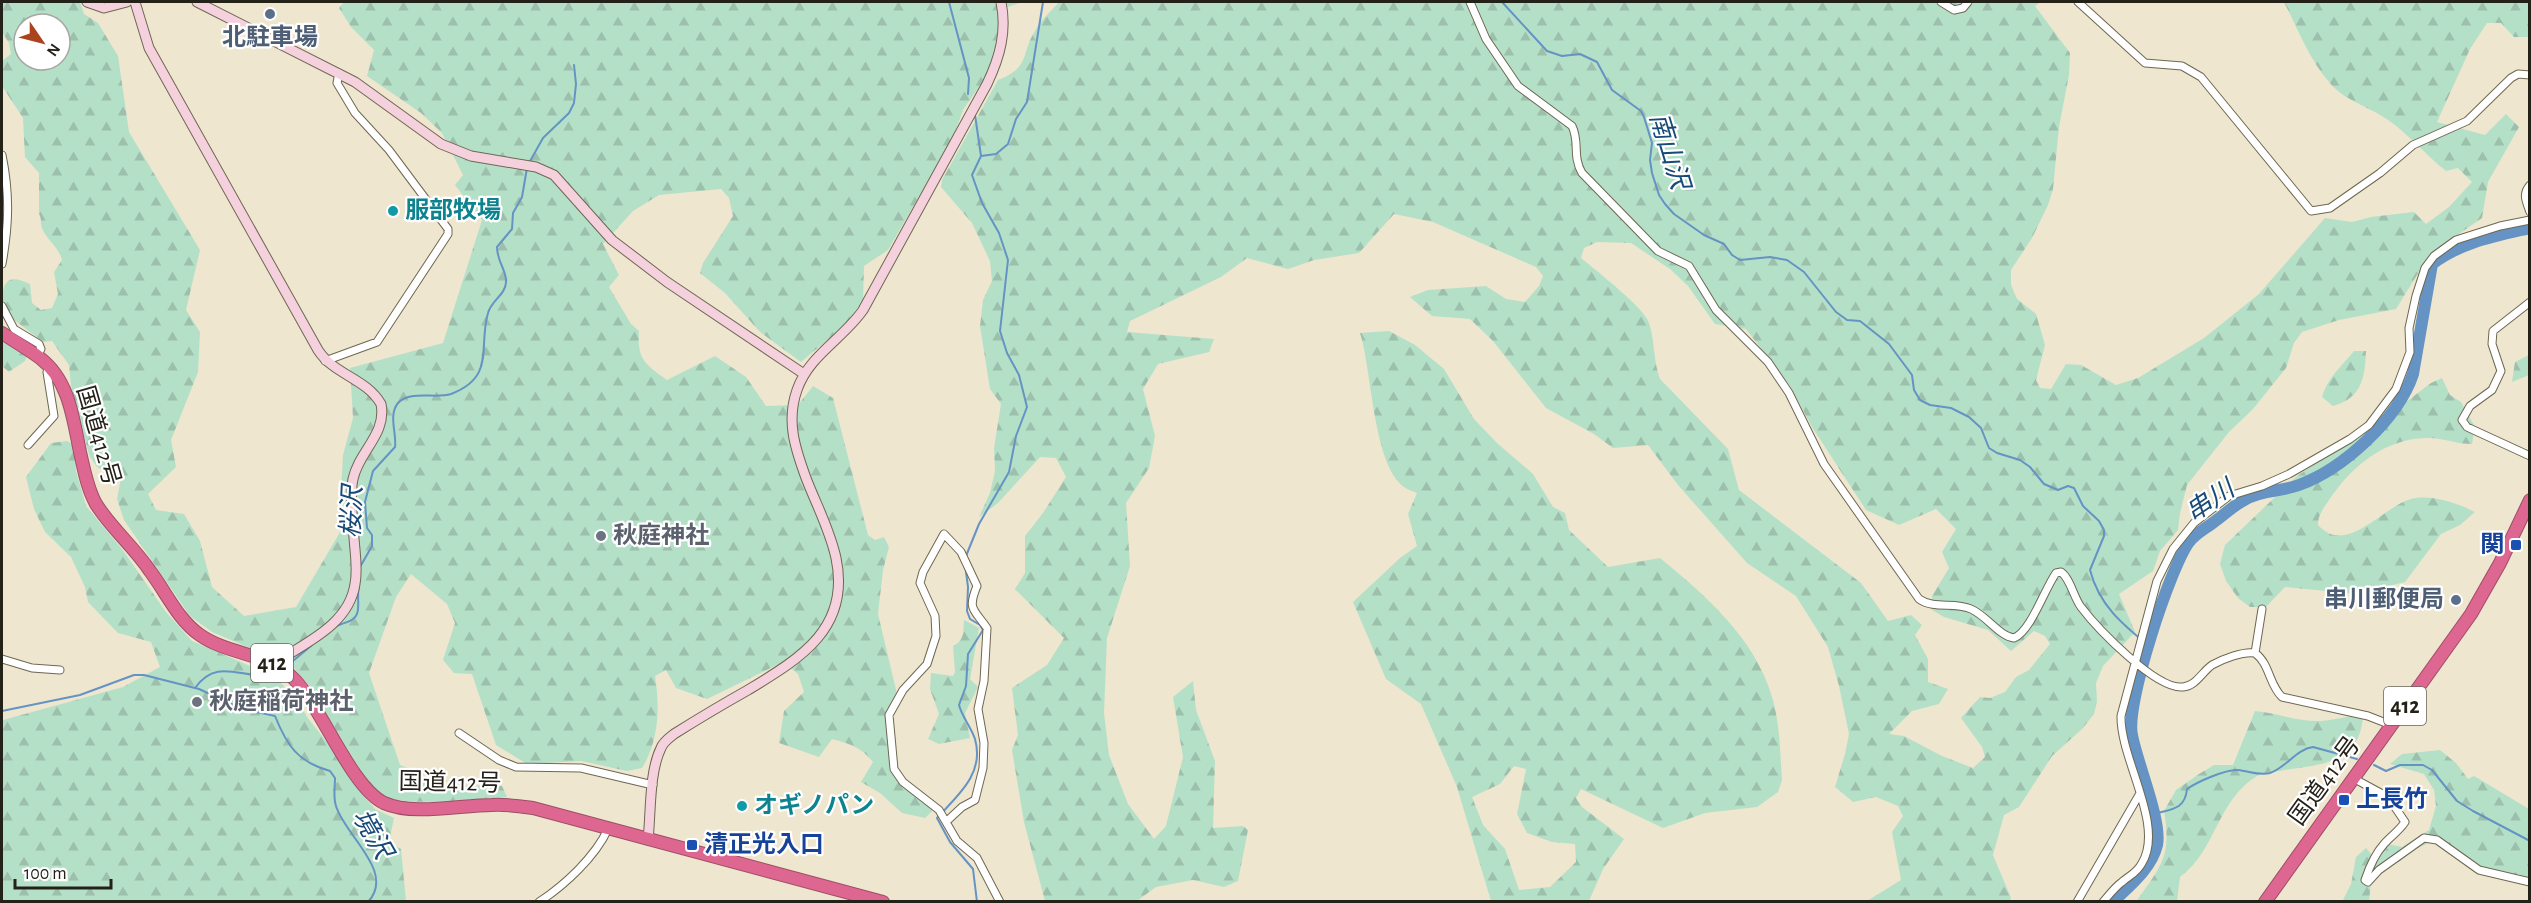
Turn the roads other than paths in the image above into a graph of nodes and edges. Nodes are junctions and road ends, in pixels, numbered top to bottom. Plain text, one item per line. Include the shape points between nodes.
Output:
1 (87, 2) edge
2 (127, 2) edge
3 (135, 2) edge
4 (197, 2) edge
5 (1001, 2) edge
6 (1470, 2) edge
7 (1941, 2) edge
8 (1968, 2) edge
9 (2078, 2) edge
10 (339, 73) junction
11 (2529, 75) edge
12 (2, 155) edge
13 (2529, 185) edge
14 (2529, 212) edge
15 (2529, 220) edge
16 (2, 264) edge
17 (2529, 302) edge
18 (2, 306) edge
19 (2, 333) edge
20 (37, 356) junction
21 (325, 361) junction
22 (51, 368) junction
23 (804, 374) junction
24 (28, 445) dead end
25 (2529, 456) edge
26 (2528, 506) edge
27 (2262, 609) dead end
28 (2255, 653) junction
29 (2, 659) edge
30 (2136, 663) junction
31 (273, 664) junction
32 (60, 670) dead end
33 (2391, 725) junction
34 (459, 733) dead end
35 (2353, 778) junction
36 (653, 785) junction
37 (2139, 795) junction
38 (947, 821) junction
39 (608, 829) junction
40 (648, 840) junction
41 (2529, 882) edge
42 (539, 902) edge
43 (883, 902) edge
44 (1000, 902) edge
45 (2077, 902) edge
46 (2103, 902) edge
47 (2265, 902) edge

1 - 2 street via 104,8
3 - 21 street via 149,48
4 - 10 street
5 - 23 street via 1001,51 978,101 863,310
6 - 30 street via 1486,39 1518,86 1572,126 1579,167 1658,251 1689,267 1716,310 1767,362 1789,393 1824,464 1919,599 1931,605 1966,606 1985,616 2007,637 2014,638 2027,628 2049,583 2061,572 2080,607
7 - 8 street via 1954,10
9 - 11 street via 2145,63 2182,66 2201,77 2311,212 2330,208 2413,145 2467,121 2511,78
10 - 21 street via 337,83 355,113 445,224 448,234 377,342
10 - 23 street via 441,144 471,156 550,172 595,223 639,261
12 - 16 street via 9,202
13 - 14 street via 2525,197
15 - 30 street via 2456,240 2434,256 2425,268 2416,296 2409,328 2410,352 2396,389 2369,425 2289,474 2229,496 2194,523 2173,549 2157,581
17 - 25 street via 2493,331 2492,344 2501,371 2492,390 2470,406 2462,420 2467,427
18 - 20 street via 14,329 39,344
19 - 20 highway, 国道412号 / 412
20 - 22 highway, 国道412号 / 412
21 - 31 street via 377,396 382,411 380,428 354,478 356,581 342,615
22 - 24 street via 47,372 54,416
22 - 31 highway, 国道412号 / 412 via 70,406 86,481 108,520 198,635
23 - 36 street via 794,398 791,430 837,559 838,588 832,615 823,633 800,657 664,742
26 - 33 highway, 国道412号 / 412 via 2471,614
27 - 28 street
28 - 30 street via 2211,666 2187,687 2173,686
28 - 33 street via 2282,697
29 - 32 street via 32,668
30 - 37 street via 2122,705 2121,725
31 - 39 highway, 国道412号 / 412 via 293,677 363,786 382,802 412,809 513,805
33 - 35 highway, 国道412号 / 412
34 - 36 street via 498,760 516,767 581,768
35 - 41 street via 2388,797 2405,822 2374,859 2365,880 2368,882 2386,864 2429,837 2479,870
35 - 47 highway, 国道412号 / 412
36 - 40 street
37 - 45 street
37 - 46 street via 2148,826 2147,853 2135,873
38 - 38 street via 975,800 983,768 984,743 978,709 987,628 972,611 978,586 968,563 944,534 920,583 935,616 936,636 927,664 903,690 889,715 894,770
38 - 44 street via 957,841 977,858
39 - 40 highway, 国道412号 / 412
39 - 42 street via 560,887
40 - 43 highway, 国道412号 / 412

